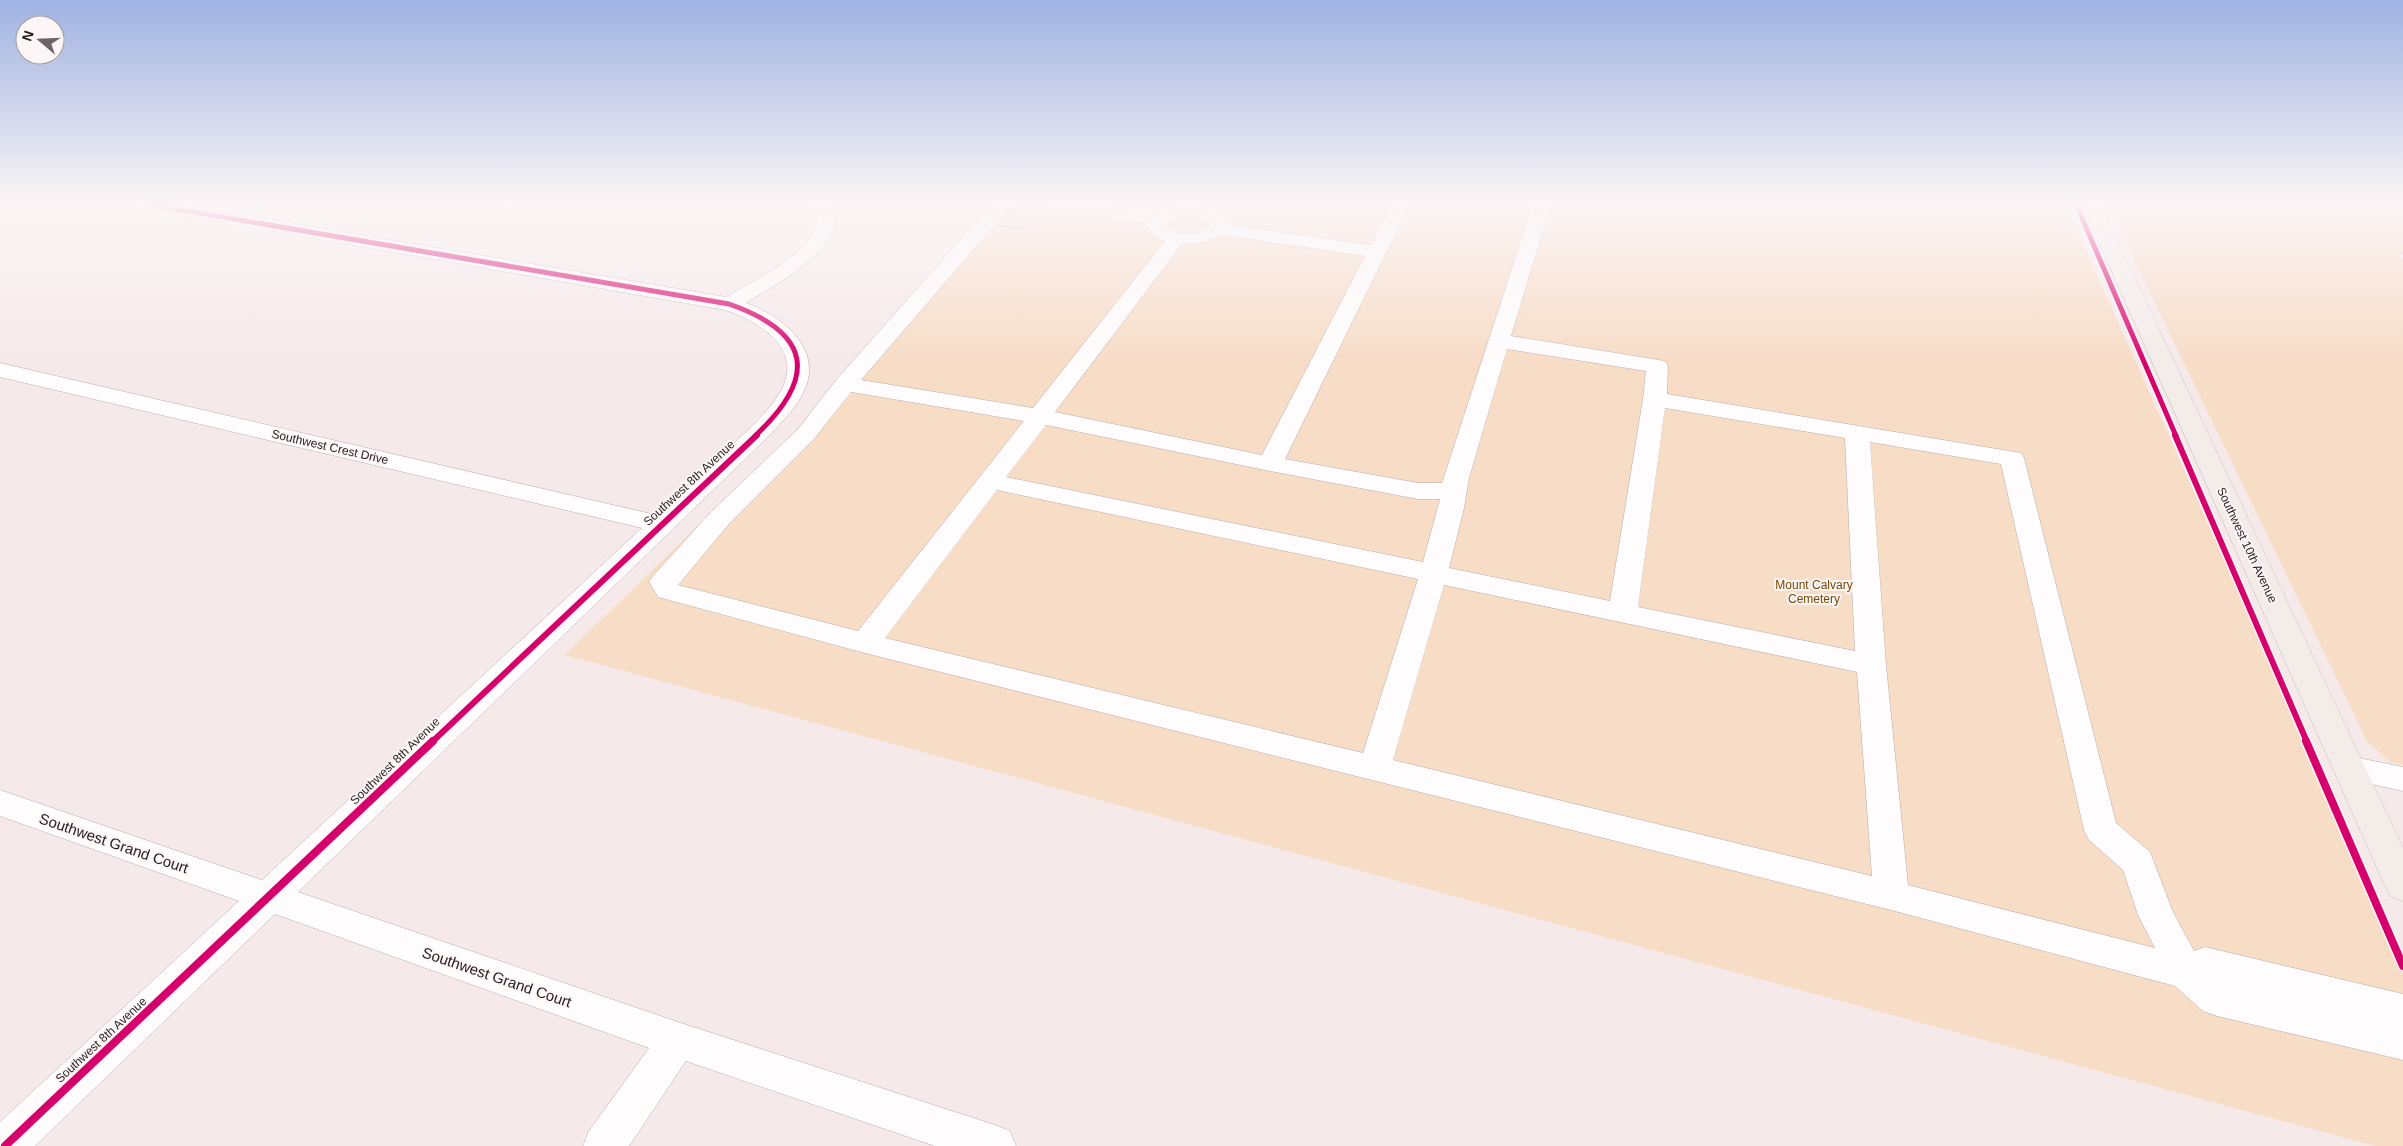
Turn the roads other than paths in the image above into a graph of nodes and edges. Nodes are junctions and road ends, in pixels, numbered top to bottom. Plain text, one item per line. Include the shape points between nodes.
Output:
1 (451, 257) edge
2 (800, 257) edge
3 (956, 257) edge
4 (1162, 257) edge
5 (1374, 257) edge
6 (1525, 257) edge
7 (2115, 257) edge
8 (729, 304) junction
9 (1498, 341) junction
10 (0, 370) edge
11 (845, 384) junction
12 (1655, 399) junction
13 (1038, 416) junction
14 (1856, 432) junction
15 (1270, 464) junction
16 (991, 481) junction
17 (1454, 491) junction
18 (661, 524) junction
19 (1434, 574) junction
20 (1623, 613) junction
21 (865, 643) junction
22 (1870, 665) junction
23 (1374, 768) junction
24 (2349, 768) junction
25 (2403, 779) edge
26 (0, 803) edge
27 (2403, 886) edge
28 (1891, 895) junction
29 (269, 897) junction
30 (2186, 973) junction
31 (2403, 1013) edge
32 (678, 1040) junction
33 (2403, 1042) edge
34 (5, 1146) edge
35 (604, 1146) edge
36 (995, 1146) edge

1 - 8 street
2 - 8 street
3 - 11 street
4 - 13 street
5 - 15 street
6 - 9 street
7 - 24 main road, Southwest 10th Avenue
8 - 18 street, Southwest 8th Avenue via 769,320 788,338 797,355 794,388 765,427
9 - 12 street via 1657,366
9 - 17 street
10 - 18 street, Southwest Crest Drive
11 - 13 street
11 - 21 street via 806,434 719,519 663,582 668,591
12 - 14 street
12 - 20 street
13 - 15 street
13 - 16 street
14 - 22 street
14 - 30 street via 2012,458 2101,830 2138,862 2156,915
15 - 17 street via 1418,491
16 - 19 street
16 - 21 street
17 - 19 street
18 - 29 street, Southwest 8th Avenue
19 - 20 street
19 - 23 street
20 - 22 street
21 - 23 street
22 - 28 street
23 - 28 street
24 - 25 street
24 - 27 main road, Southwest 10th Avenue
26 - 29 street, Southwest Grand Court
28 - 30 street
29 - 32 street, Southwest Grand Court
29 - 34 street, Southwest 8th Avenue
30 - 31 street via 2205,962
30 - 33 street via 2217,999
32 - 35 street
32 - 36 street, Southwest Grand Court

